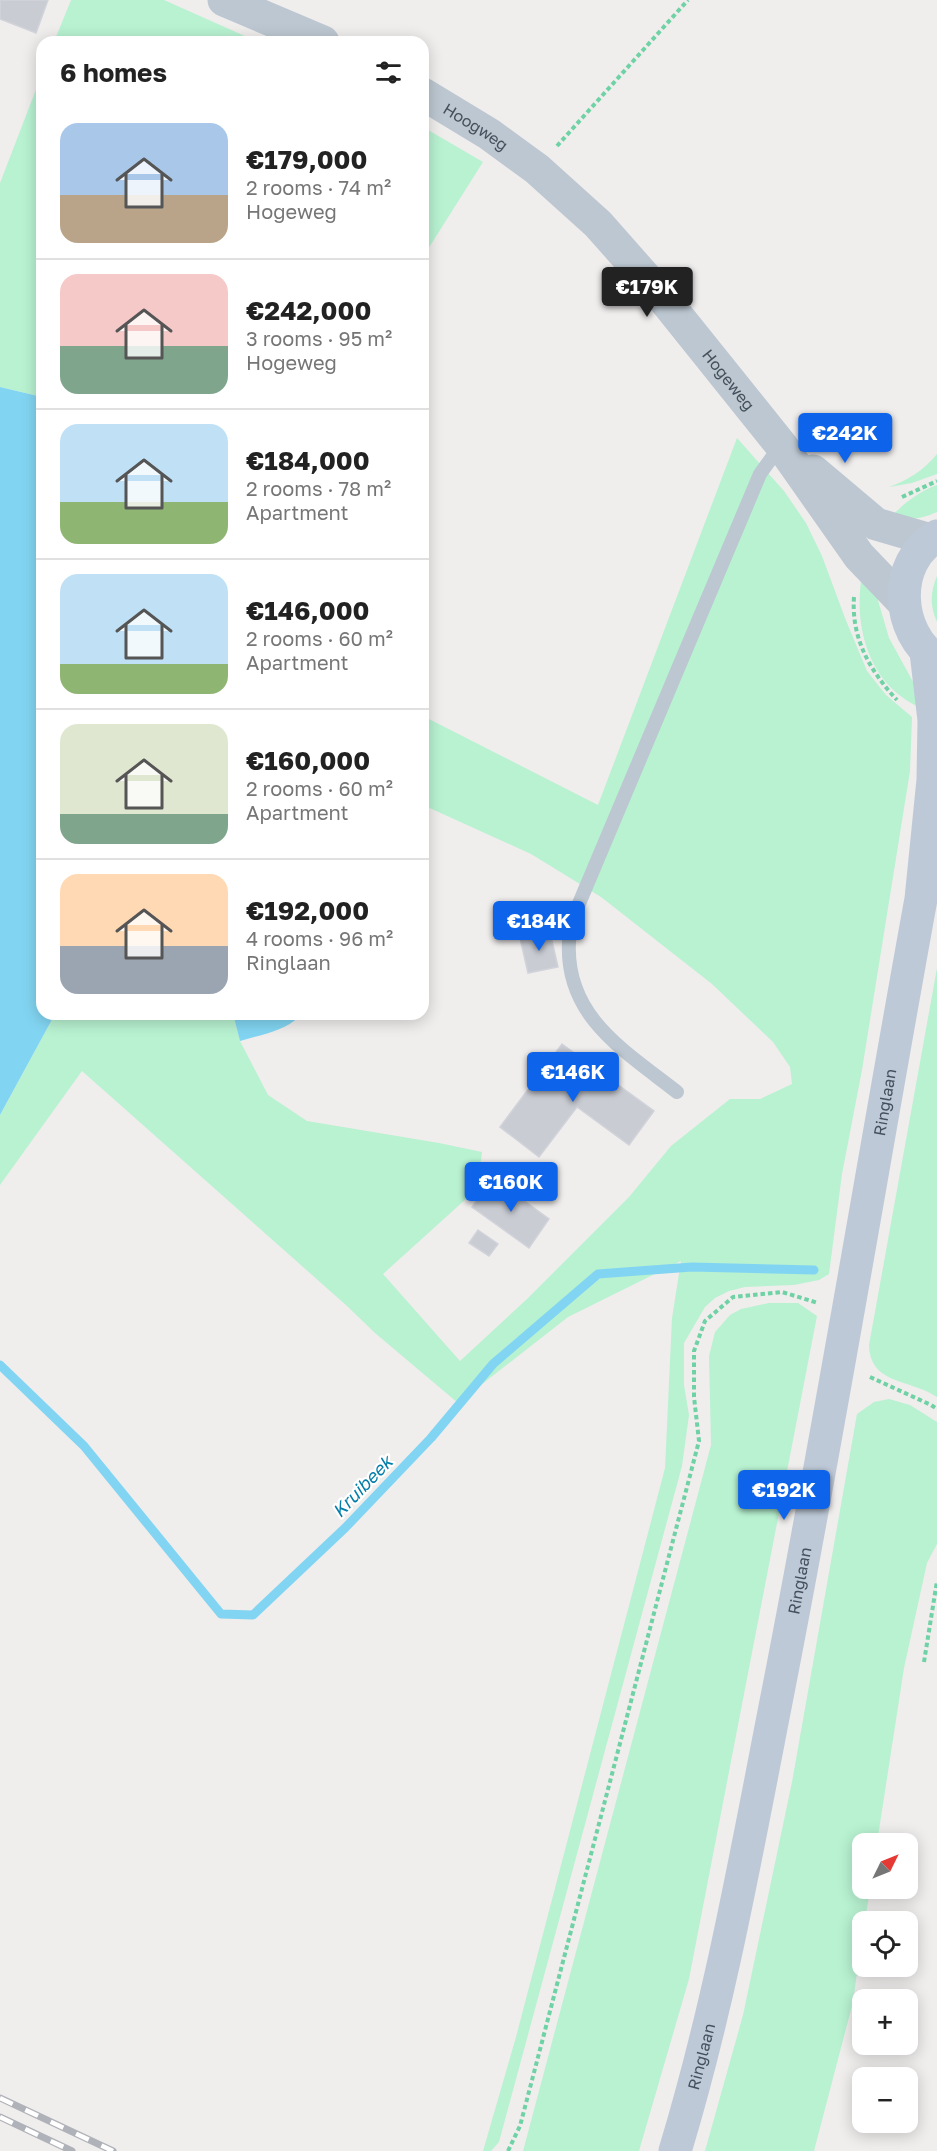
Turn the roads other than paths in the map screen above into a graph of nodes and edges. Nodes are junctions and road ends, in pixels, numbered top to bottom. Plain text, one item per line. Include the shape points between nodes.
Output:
1 (224, 0) edge
2 (308, 36) edge
3 (429, 98) edge
4 (531, 165) joint
5 (781, 445) junction
6 (934, 538) edge
7 (904, 603) junction
8 (931, 656) edge
9 (937, 848) edge
10 (921, 899) junction
11 (677, 1092) dead end
12 (675, 2151) edge

1 - 2 street
3 - 4 street, Hoogweg
4 - 5 street, Hogeweg via 630,259
5 - 6 street, Hogeweg via 876,524
5 - 7 street, Hogeweg via 859,556
5 - 11 lane via 760,474 578,906 569,940 570,974 579,998 598,1027
6 - 7 main road, Ringlaan via 915,558 906,580
7 - 8 main road, Ringlaan via 910,630
8 - 10 main road, Ringlaan via 933,780
9 - 10 main road, Ringlaan
10 - 12 main road, Ringlaan via 786,1650 730,1938

